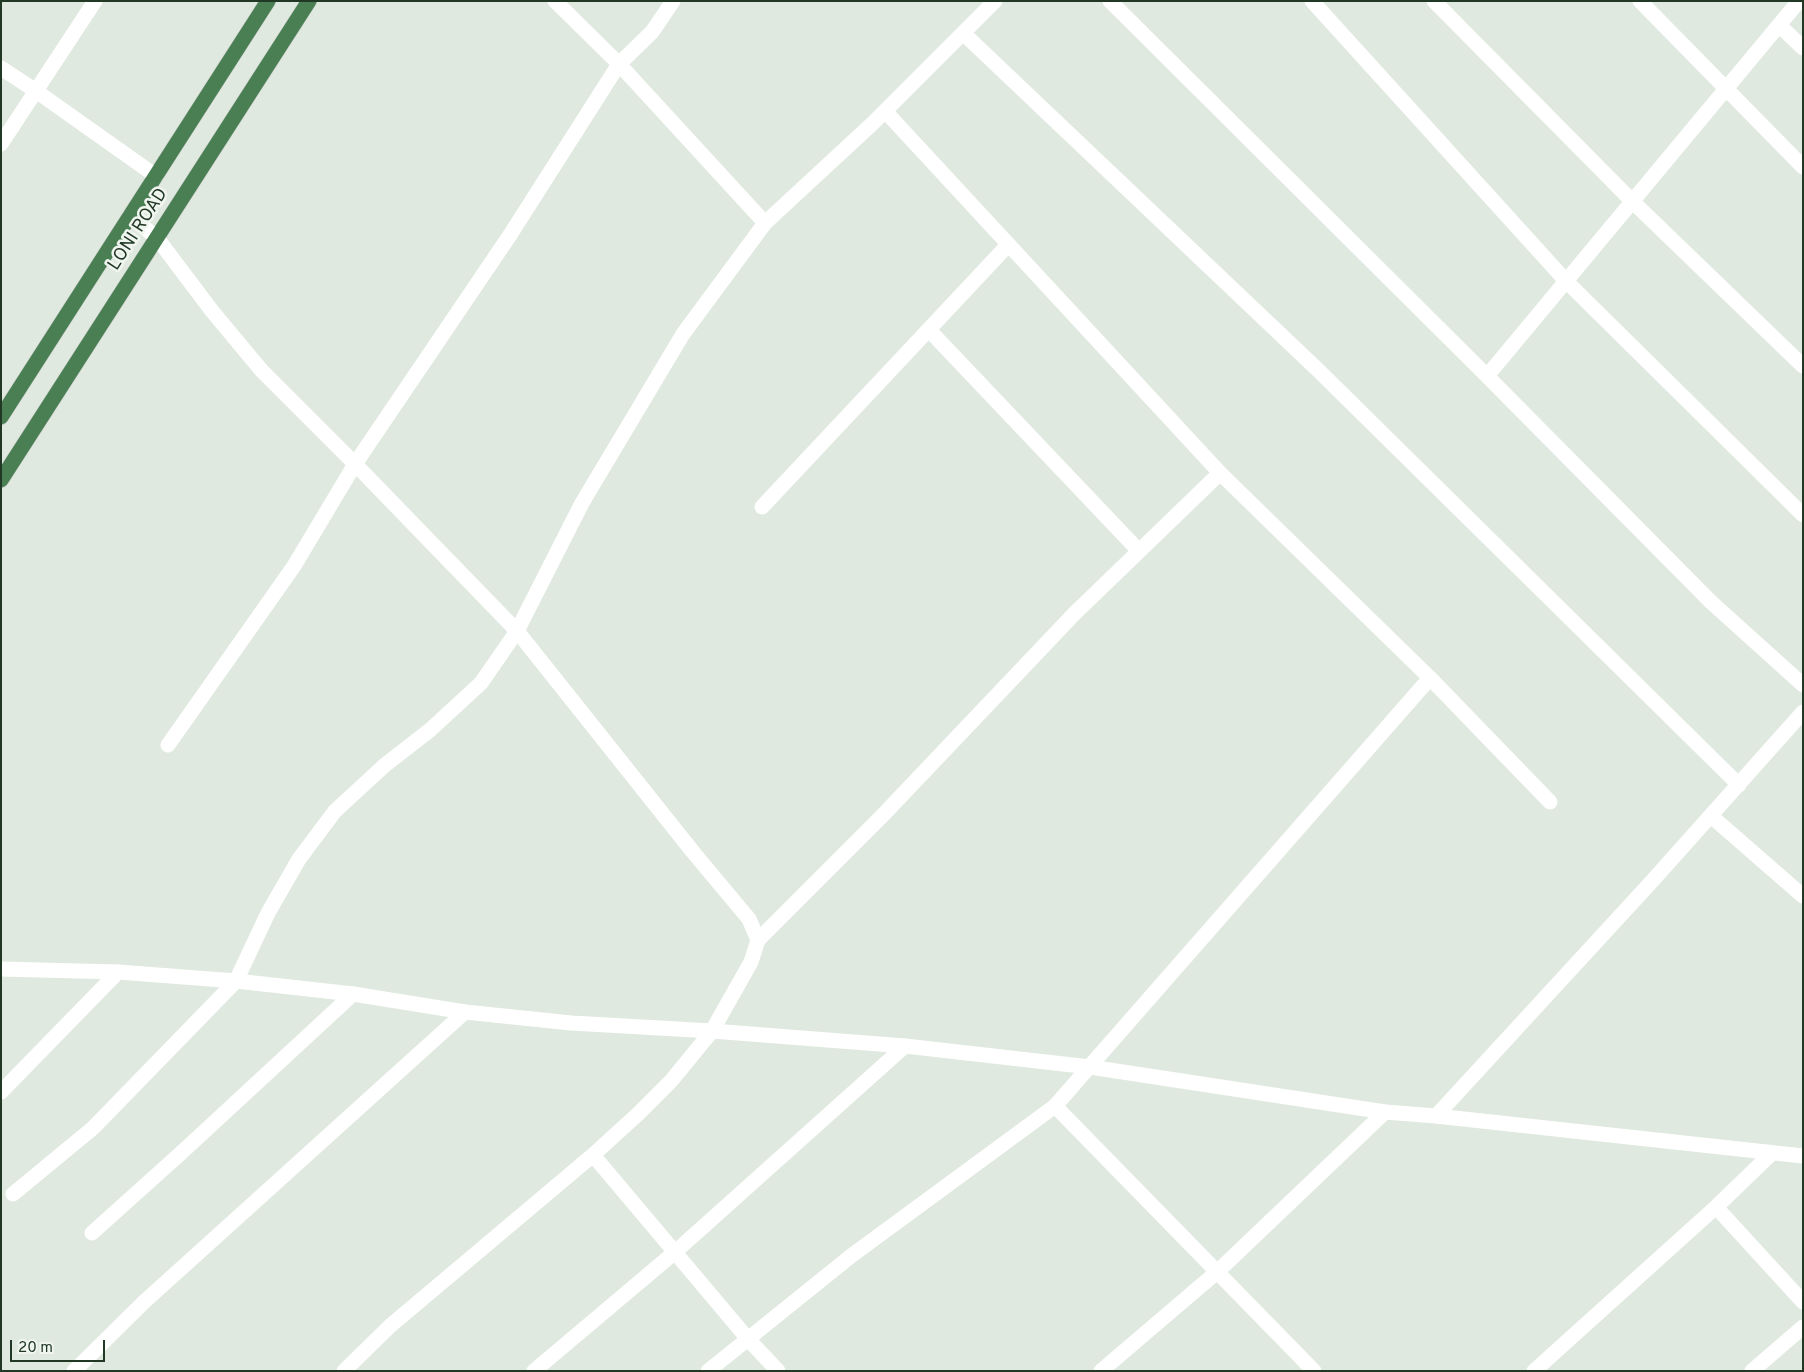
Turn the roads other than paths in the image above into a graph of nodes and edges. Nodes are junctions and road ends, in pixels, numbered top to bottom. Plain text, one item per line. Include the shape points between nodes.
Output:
1 (95, 1) edge
2 (268, 1) edge
3 (309, 1) edge
4 (555, 1) edge
5 (673, 1) edge
6 (995, 1) edge
7 (1110, 1) edge
8 (1312, 1) edge
9 (1434, 1) edge
10 (1640, 1) edge
11 (1799, 1) edge
12 (1779, 25) junction
13 (963, 33) junction
14 (1803, 48) edge
15 (618, 64) junction
16 (1, 68) edge
17 (1726, 89) junction
18 (36, 91) junction
19 (885, 111) junction
20 (1, 144) edge
21 (1803, 167) edge
22 (156, 176) junction
23 (1633, 202) junction
24 (130, 216) junction
25 (764, 223) junction
26 (157, 238) junction
27 (1008, 245) junction
28 (1566, 281) junction
29 (929, 330) junction
30 (1803, 366) edge
31 (1487, 376) junction
32 (1, 416) edge
33 (355, 464) junction
34 (1220, 473) junction
35 (1, 480) edge
36 (762, 507) dead end
37 (1803, 515) edge
38 (1139, 551) junction
39 (517, 631) junction
40 (1430, 678) junction
41 (1803, 685) edge
42 (1803, 712) edge
43 (168, 745) dead end
44 (1739, 785) junction
45 (1550, 802) dead end
46 (1711, 816) junction
47 (1803, 896) edge
48 (758, 940) junction
49 (1, 968) edge
50 (118, 972) junction
51 (236, 981) junction
52 (354, 994) junction
53 (465, 1012) junction
54 (712, 1031) junction
55 (905, 1046) junction
56 (1090, 1067) junction
57 (1, 1092) edge
58 (1055, 1106) junction
59 (1385, 1112) junction
60 (1436, 1116) junction
61 (1772, 1153) junction
62 (593, 1155) junction
63 (1803, 1156) edge
64 (13, 1194) dead end
65 (1716, 1207) junction
66 (92, 1233) dead end
67 (675, 1252) junction
68 (1217, 1272) junction
69 (1803, 1302) edge
70 (1803, 1327) edge
71 (748, 1339) junction
72 (74, 1371) edge
73 (344, 1371) edge
74 (534, 1371) edge
75 (708, 1371) edge
76 (778, 1371) edge
77 (1101, 1371) edge
78 (1314, 1371) edge
79 (1534, 1371) edge
80 (1752, 1371) edge

1 - 18 street
2 - 22 highway, LONI ROAD
3 - 26 highway, LONI ROAD
4 - 15 street
5 - 15 street via 652,32
6 - 13 street
7 - 31 street
8 - 28 street
9 - 23 street
10 - 17 street
11 - 12 street
12 - 14 street
12 - 17 street
13 - 19 street
13 - 44 street via 1319,371
15 - 25 street
15 - 33 street via 510,235
16 - 18 street
17 - 21 street
17 - 23 street
18 - 20 street
18 - 22 street
19 - 25 street
19 - 27 street
22 - 24 highway, LONI ROAD
23 - 28 street
23 - 30 street
24 - 26 street
24 - 32 highway, LONI ROAD
25 - 39 street via 683,334 582,503
26 - 33 street via 262,371
26 - 35 highway, LONI ROAD
27 - 29 street
27 - 34 street
28 - 31 street
28 - 37 street
29 - 36 street
29 - 38 street
31 - 41 street via 1710,602
33 - 39 street
33 - 43 street via 294,566
34 - 38 street
34 - 40 street
38 - 48 street
39 - 48 street via 693,852 750,918
39 - 51 street via 481,683 335,810 299,859 268,913
40 - 45 street
40 - 56 street
42 - 44 street
44 - 46 street
46 - 47 street
46 - 60 street
48 - 54 street via 751,962
49 - 50 street
50 - 51 street
50 - 57 street
51 - 52 street
51 - 64 street via 93,1128
52 - 53 street
52 - 66 street
53 - 54 street via 572,1023
53 - 72 street via 144,1302
54 - 55 street
54 - 62 street via 671,1081
55 - 56 street
55 - 67 street
56 - 58 street
56 - 59 street
58 - 68 street
58 - 71 street via 851,1256
59 - 60 street
59 - 68 street
60 - 61 street
61 - 63 street
61 - 65 street
62 - 67 street
62 - 73 street via 390,1326
65 - 69 street
65 - 79 street
67 - 71 street
67 - 74 street
68 - 77 street
68 - 78 street
70 - 80 street
71 - 75 street
71 - 76 street

